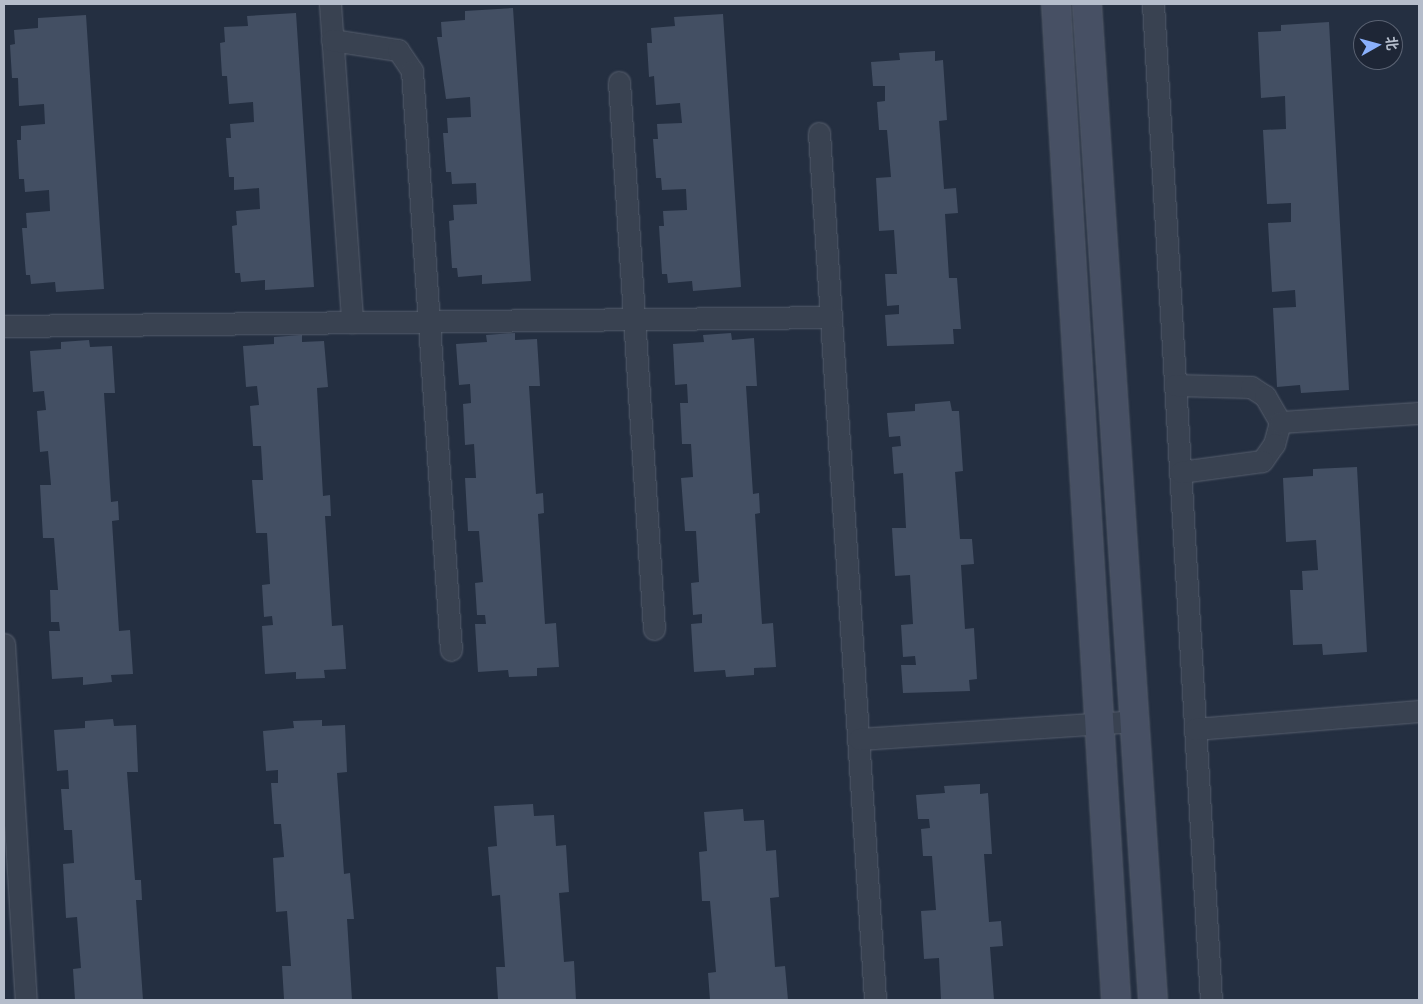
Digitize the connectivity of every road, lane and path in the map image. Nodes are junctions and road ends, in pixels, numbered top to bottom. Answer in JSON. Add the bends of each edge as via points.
{"nodes":[{"id":1,"x":330,"y":4,"type":"edge"},
{"id":2,"x":1056,"y":4,"type":"edge"},
{"id":3,"x":1087,"y":4,"type":"edge"},
{"id":4,"x":1153,"y":4,"type":"edge"},
{"id":5,"x":332,"y":40,"type":"junction"},
{"id":6,"x":619,"y":82,"type":"dead end"},
{"id":7,"x":819,"y":133,"type":"dead end"},
{"id":8,"x":831,"y":317,"type":"junction"},
{"id":9,"x":634,"y":319,"type":"junction"},
{"id":10,"x":429,"y":321,"type":"junction"},
{"id":11,"x":352,"y":322,"type":"junction"},
{"id":12,"x":4,"y":326,"type":"edge"},
{"id":13,"x":1175,"y":385,"type":"junction"},
{"id":14,"x":1419,"y":413,"type":"edge"},
{"id":15,"x":1280,"y":422,"type":"junction"},
{"id":16,"x":1181,"y":472,"type":"junction"},
{"id":17,"x":654,"y":629,"type":"dead end"},
{"id":18,"x":4,"y":644,"type":"edge"},
{"id":19,"x":451,"y":650,"type":"dead end"},
{"id":20,"x":1419,"y":711,"type":"edge"},
{"id":21,"x":1136,"y":721,"type":"junction"},
{"id":22,"x":1099,"y":723,"type":"junction"},
{"id":23,"x":1196,"y":729,"type":"junction"},
{"id":24,"x":859,"y":739,"type":"junction"},
{"id":25,"x":26,"y":1000,"type":"edge"},
{"id":26,"x":875,"y":1000,"type":"edge"},
{"id":27,"x":1116,"y":1000,"type":"edge"},
{"id":28,"x":1152,"y":1000,"type":"edge"},
{"id":29,"x":1211,"y":1000,"type":"edge"}],
"edges":[{"from":1,"to":5,"type":"lane"},
{"from":2,"to":22,"type":"main road"},
{"from":3,"to":21,"type":"main road"},
{"from":4,"to":13,"type":"lane"},
{"from":5,"to":10,"type":"lane","via":[[398,50],[412,70]]},
{"from":5,"to":11,"type":"lane"},
{"from":6,"to":9,"type":"lane"},
{"from":7,"to":8,"type":"lane"},
{"from":8,"to":9,"type":"lane"},
{"from":8,"to":24,"type":"lane"},
{"from":9,"to":10,"type":"lane"},
{"from":9,"to":17,"type":"lane"},
{"from":10,"to":11,"type":"lane"},
{"from":10,"to":19,"type":"lane"},
{"from":11,"to":12,"type":"lane"},
{"from":13,"to":15,"type":"lane","via":[[1252,387],[1265,396]]},
{"from":13,"to":16,"type":"lane"},
{"from":14,"to":15,"type":"lane"},
{"from":15,"to":16,"type":"lane","via":[[1274,444],[1262,461]]},
{"from":16,"to":23,"type":"lane"},
{"from":18,"to":25,"type":"lane"},
{"from":20,"to":23,"type":"lane"},
{"from":21,"to":22,"type":"lane"},
{"from":21,"to":28,"type":"main road"},
{"from":22,"to":24,"type":"lane"},
{"from":22,"to":27,"type":"main road"},
{"from":23,"to":29,"type":"lane"},
{"from":24,"to":26,"type":"lane"}]}
